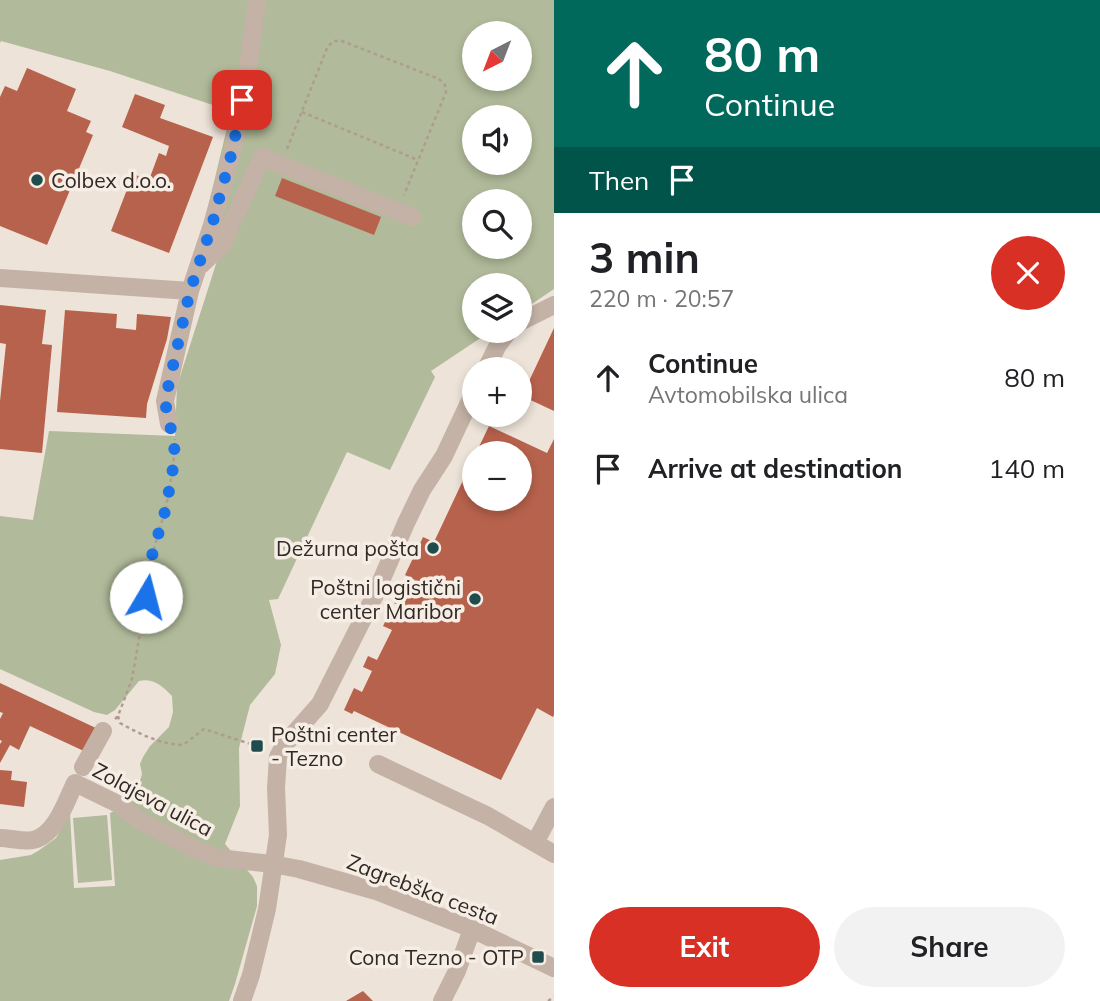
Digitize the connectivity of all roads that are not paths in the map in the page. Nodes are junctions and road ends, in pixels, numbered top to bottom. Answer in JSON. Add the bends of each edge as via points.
{"nodes":[{"id":1,"x":257,"y":0,"type":"edge"},
{"id":2,"x":405,"y":214,"type":"road end"},
{"id":3,"x":198,"y":267,"type":"junction"},
{"id":4,"x":0,"y":278,"type":"edge"},
{"id":5,"x":190,"y":291,"type":"junction"},
{"id":6,"x":554,"y":305,"type":"edge"},
{"id":7,"x":532,"y":317,"type":"edge"},
{"id":8,"x":462,"y":417,"type":"edge"},
{"id":9,"x":169,"y":424,"type":"road end"},
{"id":10,"x":103,"y":730,"type":"road end"},
{"id":11,"x":378,"y":764,"type":"dead end"},
{"id":12,"x":83,"y":767,"type":"dead end"},
{"id":13,"x":554,"y":807,"type":"edge"},
{"id":14,"x":0,"y":838,"type":"edge"},
{"id":15,"x":535,"y":843,"type":"junction"},
{"id":16,"x":554,"y":854,"type":"edge"},
{"id":17,"x":272,"y":864,"type":"junction"},
{"id":18,"x":472,"y":929,"type":"junction"},
{"id":19,"x":554,"y":968,"type":"edge"},
{"id":20,"x":242,"y":1001,"type":"edge"},
{"id":21,"x":442,"y":1001,"type":"edge"}],
"edges":[{"from":1,"to":3,"type":"street","via":[[233,148]]},
{"from":2,"to":3,"type":"street","via":[[262,157],[222,244]]},
{"from":3,"to":5,"type":"street"},
{"from":4,"to":5,"type":"street"},
{"from":5,"to":9,"type":"street","via":[[165,401]]},
{"from":6,"to":7,"type":"street"},
{"from":8,"to":17,"type":"street","via":[[320,704],[278,757],[278,835]]},
{"from":10,"to":12,"type":"street"},
{"from":11,"to":15,"type":"street"},
{"from":13,"to":15,"type":"street"},
{"from":14,"to":17,"type":"street","name":"Zolajeva ulica","via":[[32,840],[44,835],[75,783],[199,851]]},
{"from":15,"to":16,"type":"street"},
{"from":17,"to":18,"type":"street","name":"Zagrebška cesta","via":[[376,891]]},
{"from":17,"to":20,"type":"street","via":[[267,909]]},
{"from":18,"to":19,"type":"street","name":"Zagrebška cesta"},
{"from":18,"to":21,"type":"street"}]}
